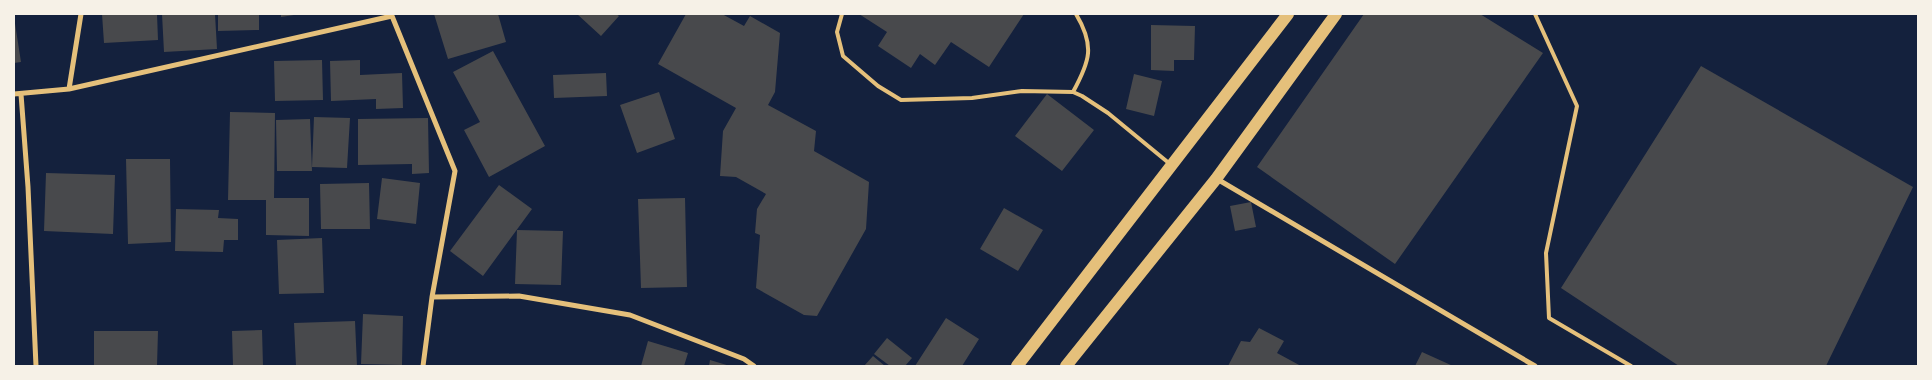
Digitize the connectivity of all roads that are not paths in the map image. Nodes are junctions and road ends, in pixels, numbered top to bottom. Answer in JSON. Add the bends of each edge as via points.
{"nodes":[{"id":1,"x":81,"y":14,"type":"edge"},
{"id":2,"x":842,"y":14,"type":"edge"},
{"id":3,"x":1076,"y":14,"type":"edge"},
{"id":4,"x":1288,"y":14,"type":"edge"},
{"id":5,"x":1336,"y":14,"type":"edge"},
{"id":6,"x":1536,"y":14,"type":"edge"},
{"id":7,"x":394,"y":15,"type":"edge"},
{"id":8,"x":69,"y":89,"type":"junction"},
{"id":9,"x":1074,"y":92,"type":"junction"},
{"id":10,"x":14,"y":94,"type":"edge"},
{"id":11,"x":21,"y":94,"type":"junction"},
{"id":12,"x":1172,"y":166,"type":"junction"},
{"id":13,"x":1216,"y":179,"type":"junction"},
{"id":14,"x":432,"y":297,"type":"junction"},
{"id":15,"x":36,"y":366,"type":"edge"},
{"id":16,"x":423,"y":366,"type":"edge"},
{"id":17,"x":754,"y":366,"type":"edge"},
{"id":18,"x":1017,"y":366,"type":"edge"},
{"id":19,"x":1066,"y":366,"type":"edge"},
{"id":20,"x":1535,"y":366,"type":"edge"},
{"id":21,"x":1631,"y":366,"type":"edge"}],
"edges":[{"from":1,"to":8,"type":"street"},
{"from":2,"to":9,"type":"lane","via":[[837,32],[843,56],[878,86],[901,100],[972,98],[1022,91]]},
{"from":3,"to":9,"type":"lane","via":[[1090,47],[1086,68]]},
{"from":4,"to":12,"type":"main road"},
{"from":5,"to":13,"type":"main road"},
{"from":6,"to":21,"type":"lane","via":[[1577,106],[1546,253],[1549,318]]},
{"from":7,"to":8,"type":"street"},
{"from":7,"to":14,"type":"street","via":[[455,170]]},
{"from":8,"to":11,"type":"street"},
{"from":9,"to":12,"type":"lane","via":[[1108,113]]},
{"from":10,"to":11,"type":"street"},
{"from":11,"to":15,"type":"street"},
{"from":12,"to":18,"type":"main road"},
{"from":13,"to":19,"type":"main road"},
{"from":13,"to":20,"type":"street"},
{"from":14,"to":16,"type":"street"},
{"from":14,"to":17,"type":"street","via":[[518,296],[630,315],[744,359]]}]}
